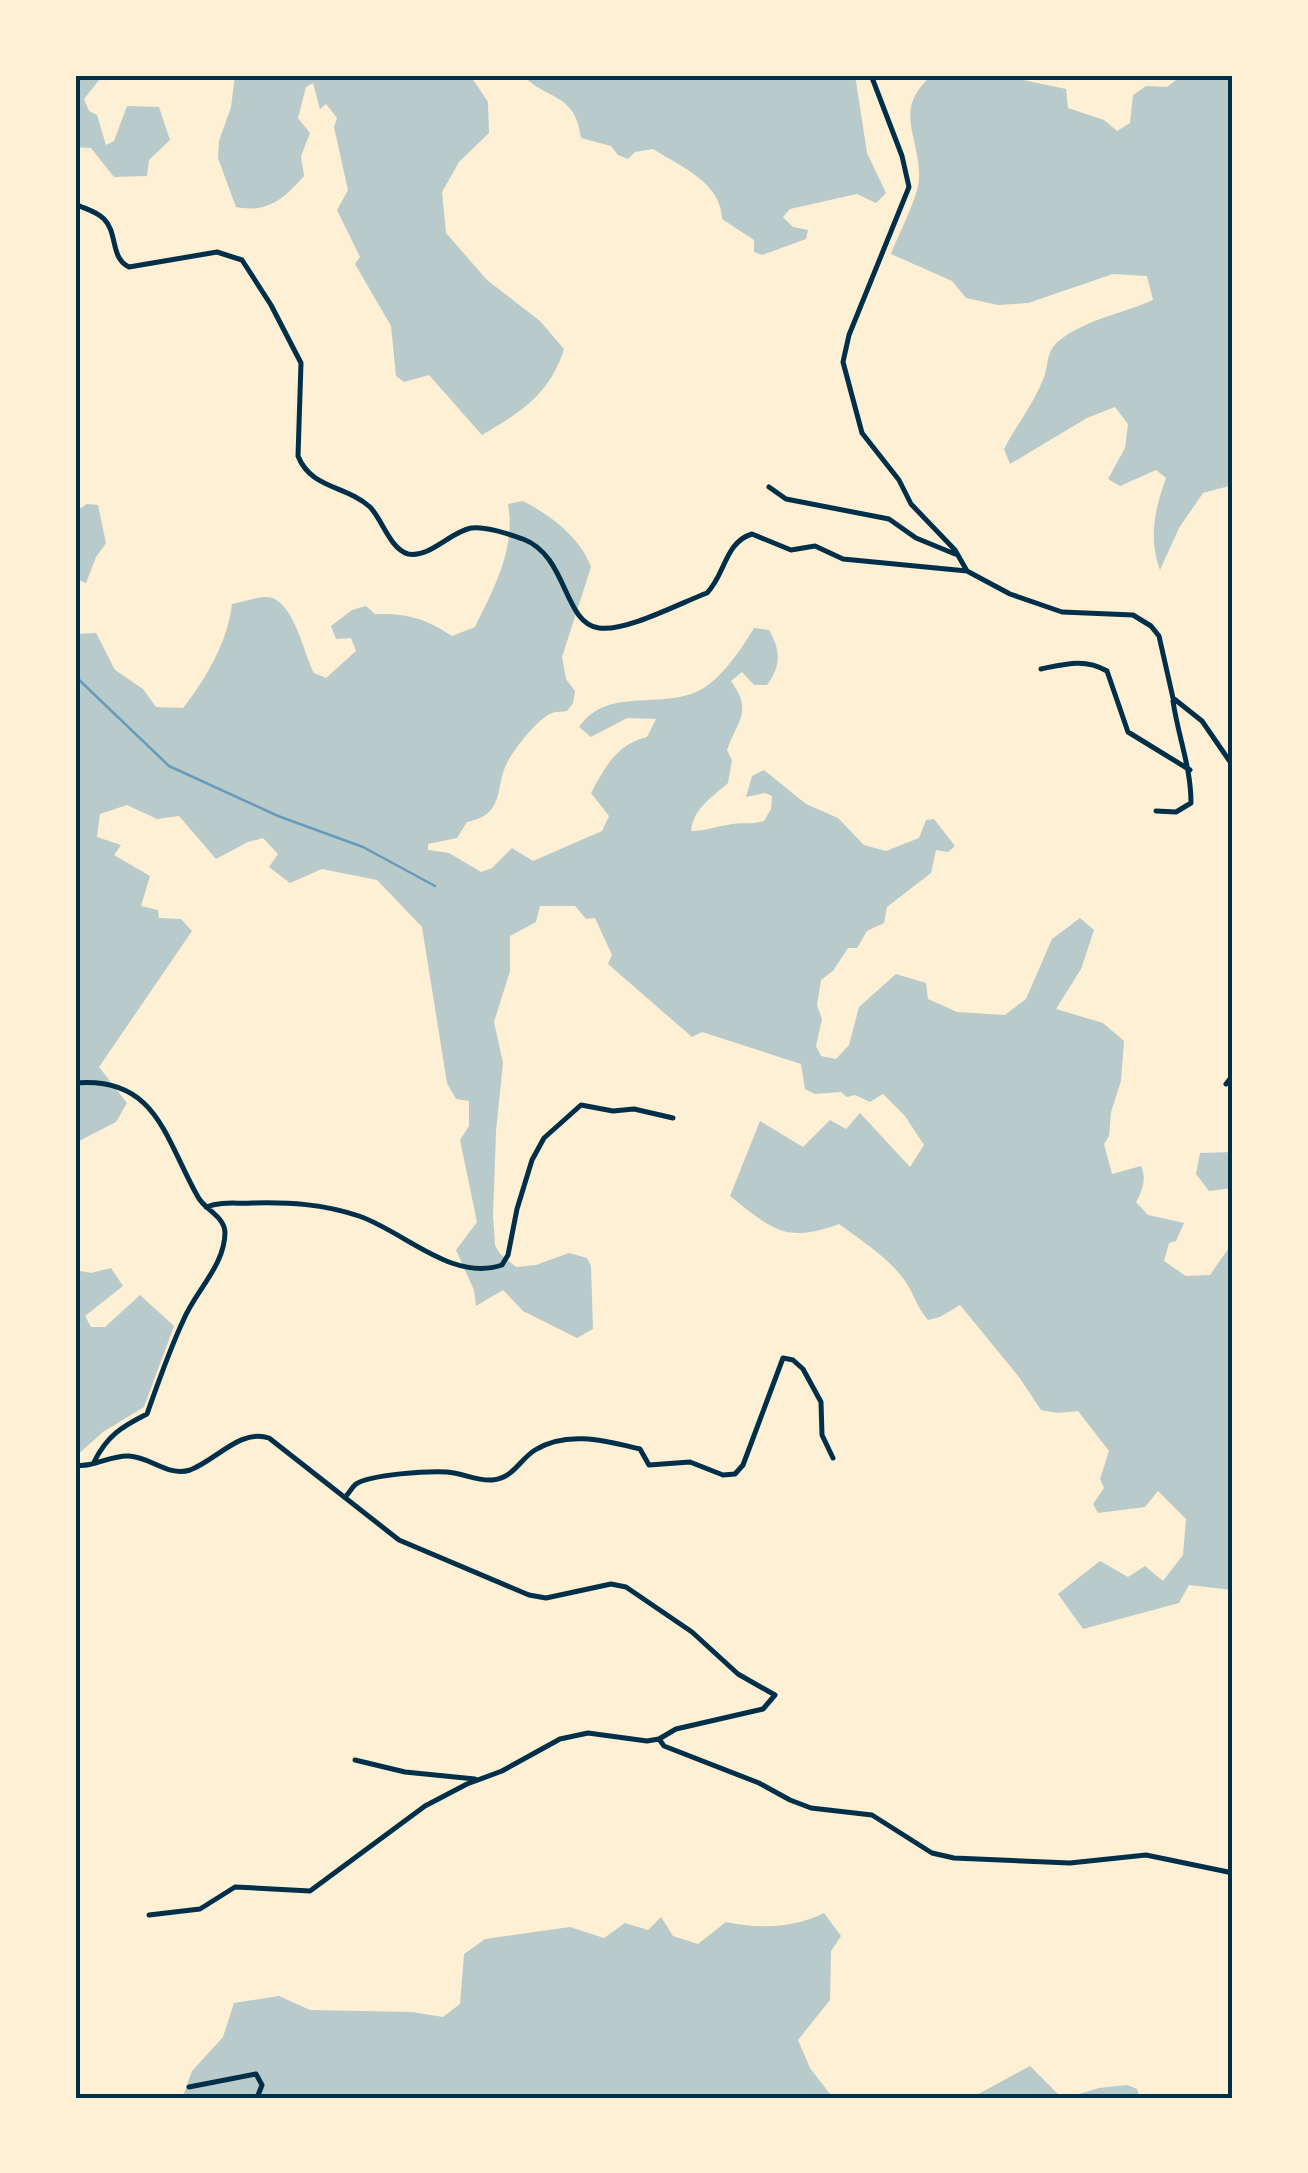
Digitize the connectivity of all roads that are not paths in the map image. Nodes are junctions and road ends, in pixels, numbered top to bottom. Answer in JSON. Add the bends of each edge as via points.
{"nodes":[{"id":1,"x":871,"y":75,"type":"edge"},
{"id":2,"x":75,"y":204,"type":"edge"},
{"id":3,"x":768,"y":487,"type":"dead end"},
{"id":4,"x":958,"y":555,"type":"junction"},
{"id":5,"x":967,"y":571,"type":"junction"},
{"id":6,"x":1042,"y":670,"type":"dead end"},
{"id":7,"x":1173,"y":698,"type":"junction"},
{"id":8,"x":1233,"y":766,"type":"edge"},
{"id":9,"x":1190,"y":770,"type":"junction"},
{"id":10,"x":1156,"y":811,"type":"dead end"},
{"id":11,"x":1233,"y":1075,"type":"edge"},
{"id":12,"x":75,"y":1083,"type":"edge"},
{"id":13,"x":1226,"y":1084,"type":"dead end"},
{"id":14,"x":673,"y":1118,"type":"dead end"},
{"id":15,"x":206,"y":1207,"type":"junction"},
{"id":16,"x":833,"y":1458,"type":"dead end"},
{"id":17,"x":75,"y":1465,"type":"edge"},
{"id":18,"x":92,"y":1465,"type":"junction"},
{"id":19,"x":346,"y":1496,"type":"junction"},
{"id":20,"x":659,"y":1739,"type":"junction"},
{"id":21,"x":354,"y":1760,"type":"dead end"},
{"id":22,"x":483,"y":1780,"type":"junction"},
{"id":23,"x":1233,"y":1874,"type":"edge"},
{"id":24,"x":149,"y":1915,"type":"dead end"},
{"id":25,"x":189,"y":2087,"type":"dead end"},
{"id":26,"x":257,"y":2098,"type":"edge"}],
"edges":[{"from":1,"to":4,"type":"street","via":[[910,187],[842,362],[862,433],[911,504]]},
{"from":2,"to":5,"type":"street","via":[[106,221],[129,267],[217,252],[242,260],[301,363],[303,468],[372,509],[408,554],[475,527],[523,540],[551,560],[574,609],[597,628],[617,628],[707,593],[737,540],[752,534],[791,550],[815,546],[843,558]]},
{"from":3,"to":4,"type":"street","via":[[786,499],[890,518],[916,538]]},
{"from":4,"to":5,"type":"street"},
{"from":5,"to":7,"type":"street","via":[[1062,612],[1142,619],[1159,636]]},
{"from":6,"to":9,"type":"street","via":[[1078,662],[1108,671],[1128,732]]},
{"from":7,"to":8,"type":"street","via":[[1202,721]]},
{"from":7,"to":9,"type":"street"},
{"from":9,"to":10,"type":"street","via":[[1190,803],[1176,812]]},
{"from":11,"to":13,"type":"street"},
{"from":12,"to":15,"type":"street","via":[[132,1091],[148,1104]]},
{"from":14,"to":15,"type":"street","via":[[582,1105],[544,1138],[508,1255],[502,1266],[484,1271],[338,1210],[288,1200]]},
{"from":15,"to":18,"type":"street","via":[[223,1222],[221,1254],[183,1319],[147,1414],[115,1430]]},
{"from":16,"to":19,"type":"street","via":[[822,1435],[820,1402],[803,1369],[783,1358],[735,1474],[690,1462],[649,1465],[640,1449],[597,1439],[558,1440],[494,1480],[449,1472],[372,1478]]},
{"from":17,"to":18,"type":"street"},
{"from":18,"to":19,"type":"street","via":[[128,1456],[180,1473],[258,1434]]},
{"from":19,"to":20,"type":"street","via":[[399,1540],[529,1595],[626,1587],[775,1695],[763,1709]]},
{"from":20,"to":22,"type":"street","via":[[588,1733],[560,1739]]},
{"from":20,"to":23,"type":"street","via":[[811,1808],[872,1815],[943,1856],[1070,1863],[1146,1855]]},
{"from":21,"to":22,"type":"street"},
{"from":22,"to":24,"type":"street","via":[[425,1806],[310,1891],[235,1887],[200,1909]]},
{"from":25,"to":26,"type":"street","via":[[256,2074],[262,2085]]}]}
